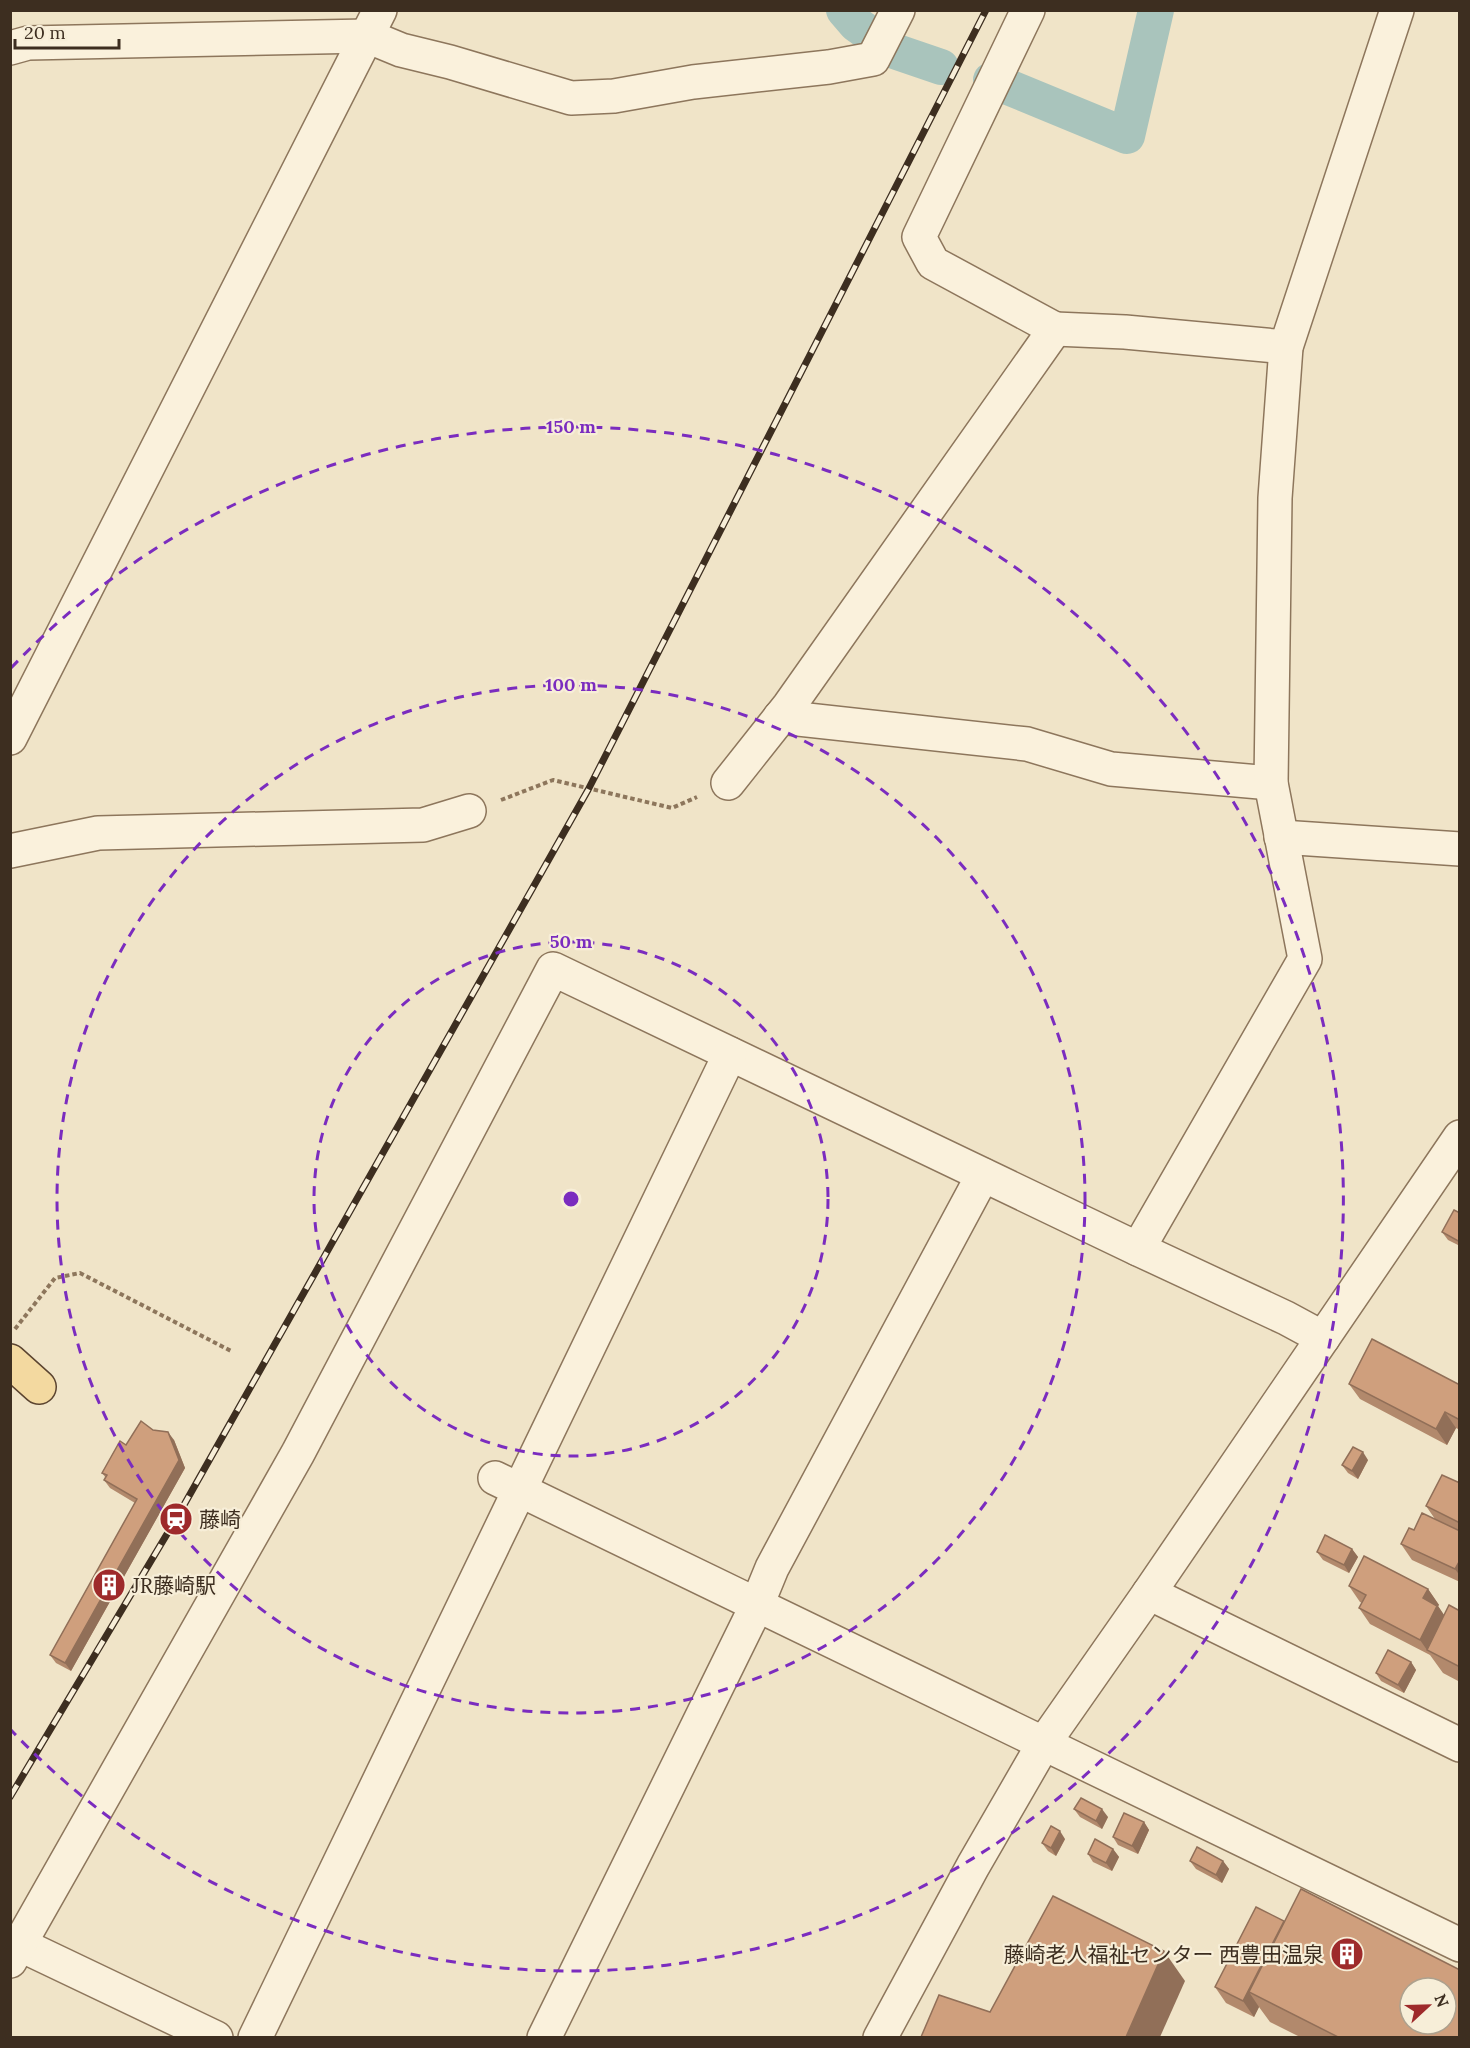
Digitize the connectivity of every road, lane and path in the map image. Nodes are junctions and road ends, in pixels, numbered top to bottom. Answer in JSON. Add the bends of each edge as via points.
{"nodes":[{"id":1,"x":898,"y":10,"type":"edge"},
{"id":2,"x":1028,"y":10,"type":"edge"},
{"id":3,"x":1397,"y":10,"type":"edge"},
{"id":4,"x":374,"y":23,"type":"edge"},
{"id":5,"x":10,"y":48,"type":"edge"},
{"id":6,"x":1055,"y":329,"type":"junction"},
{"id":7,"x":1286,"y":347,"type":"junction"},
{"id":8,"x":780,"y":717,"type":"junction"},
{"id":9,"x":10,"y":738,"type":"edge"},
{"id":10,"x":728,"y":783,"type":"joint"},
{"id":11,"x":1271,"y":783,"type":"junction"},
{"id":12,"x":469,"y":811,"type":"joint"},
{"id":13,"x":1281,"y":837,"type":"junction"},
{"id":14,"x":1460,"y":849,"type":"edge"},
{"id":15,"x":10,"y":851,"type":"edge"},
{"id":16,"x":730,"y":1054,"type":"junction"},
{"id":17,"x":1460,"y":1137,"type":"edge"},
{"id":18,"x":983,"y":1175,"type":"junction"},
{"id":19,"x":1138,"y":1249,"type":"junction"},
{"id":20,"x":10,"y":1334,"type":"edge"},
{"id":21,"x":1323,"y":1338,"type":"junction"},
{"id":22,"x":231,"y":1351,"type":"dead end"},
{"id":23,"x":10,"y":1361,"type":"edge"},
{"id":24,"x":39,"y":1387,"type":"dead end"},
{"id":25,"x":507,"y":1484,"type":"junction"},
{"id":26,"x":1149,"y":1593,"type":"junction"},
{"id":27,"x":756,"y":1607,"type":"junction"},
{"id":28,"x":1044,"y":1743,"type":"junction"},
{"id":29,"x":1460,"y":1745,"type":"edge"},
{"id":30,"x":1460,"y":1945,"type":"edge"},
{"id":31,"x":16,"y":1953,"type":"edge"},
{"id":32,"x":216,"y":2037,"type":"edge"},
{"id":33,"x":255,"y":2037,"type":"edge"},
{"id":34,"x":544,"y":2037,"type":"edge"},
{"id":35,"x":880,"y":2037,"type":"edge"}],
"edges":[{"from":1,"to":4,"type":"street","via":[[873,59],[614,96],[571,98],[401,50]]},
{"from":2,"to":6,"type":"street","via":[[919,237],[933,263]]},
{"from":3,"to":7,"type":"street"},
{"from":4,"to":5,"type":"street","via":[[28,43]]},
{"from":4,"to":9,"type":"street"},
{"from":6,"to":7,"type":"street"},
{"from":6,"to":8,"type":"street"},
{"from":7,"to":11,"type":"street","via":[[1275,498]]},
{"from":8,"to":10,"type":"street"},
{"from":8,"to":11,"type":"street","via":[[1027,744],[1111,769]]},
{"from":10,"to":12,"type":"path","via":[[672,808],[553,780]]},
{"from":11,"to":13,"type":"street"},
{"from":12,"to":15,"type":"street","via":[[423,825],[98,833]]},
{"from":13,"to":14,"type":"street"},
{"from":13,"to":19,"type":"street","via":[[1305,959]]},
{"from":16,"to":18,"type":"street"},
{"from":16,"to":25,"type":"street"},
{"from":16,"to":31,"type":"street","via":[[553,969],[298,1453]]},
{"from":17,"to":21,"type":"street"},
{"from":18,"to":19,"type":"street"},
{"from":18,"to":27,"type":"street","via":[[772,1568]]},
{"from":19,"to":21,"type":"street"},
{"from":20,"to":22,"type":"path","via":[[55,1278],[80,1273]]},
{"from":21,"to":26,"type":"street"},
{"from":23,"to":24,"type":"main road"},
{"from":25,"to":27,"type":"street"},
{"from":25,"to":33,"type":"street"},
{"from":26,"to":28,"type":"street"},
{"from":26,"to":29,"type":"street"},
{"from":27,"to":28,"type":"street"},
{"from":27,"to":34,"type":"street"},
{"from":28,"to":30,"type":"street"},
{"from":28,"to":35,"type":"street"},
{"from":31,"to":32,"type":"street"}]}
